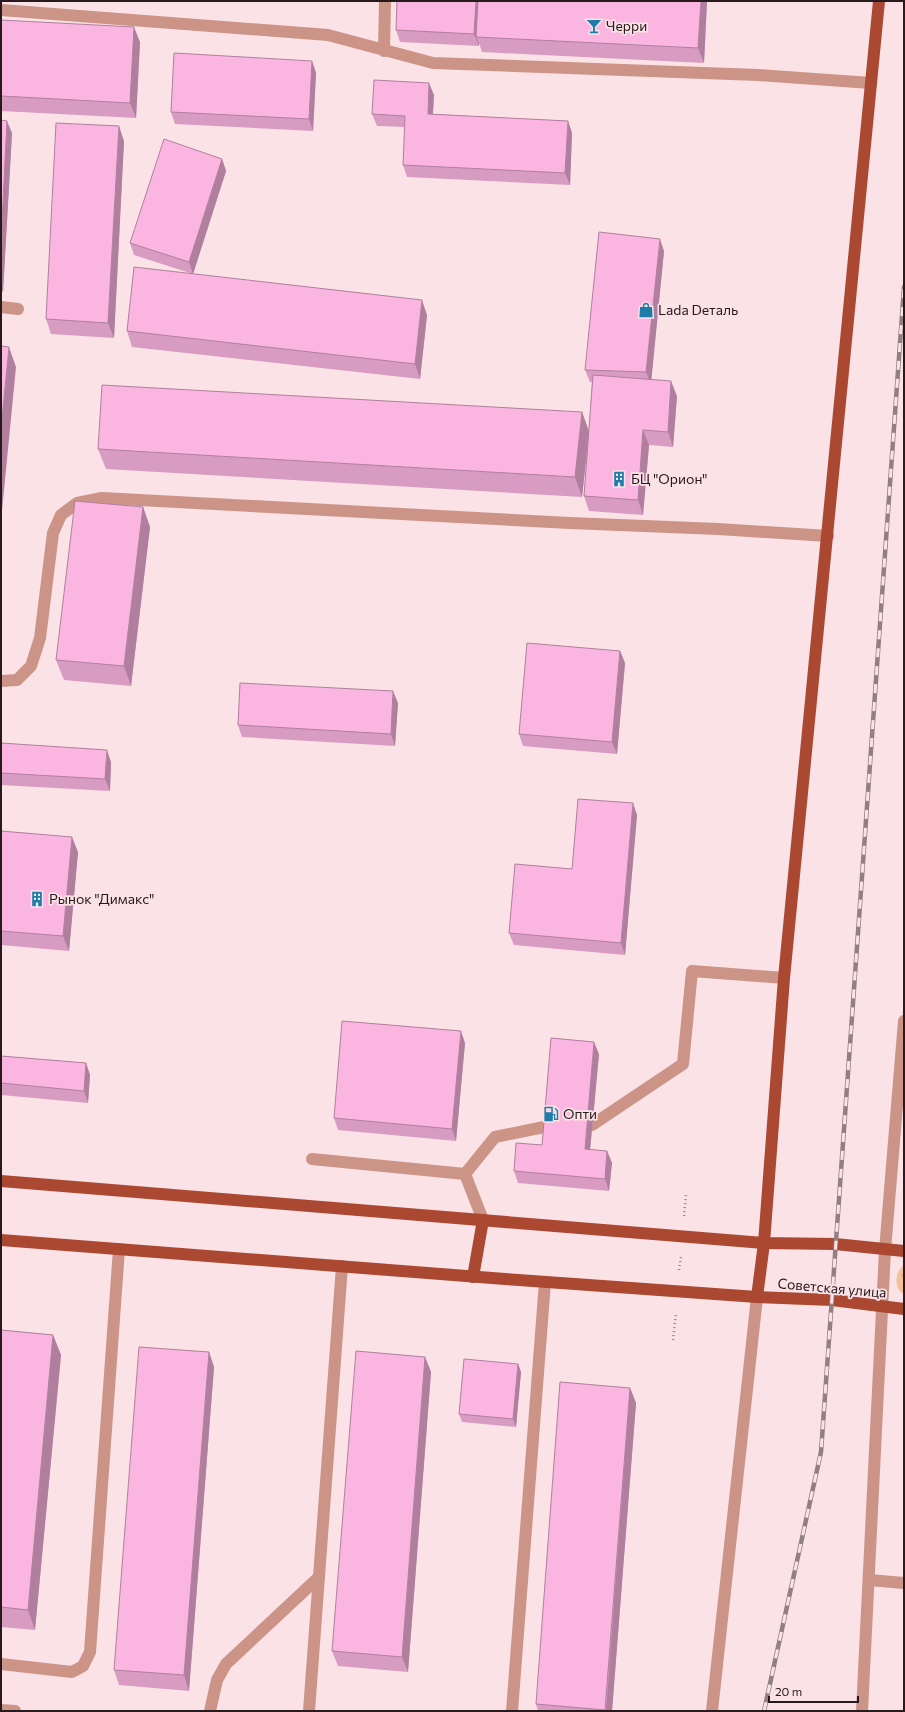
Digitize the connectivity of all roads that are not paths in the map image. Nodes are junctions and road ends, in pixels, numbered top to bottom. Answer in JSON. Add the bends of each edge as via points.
{"nodes":[{"id":1,"x":385,"y":1,"type":"edge"},
{"id":2,"x":879,"y":1,"type":"edge"},
{"id":3,"x":1,"y":10,"type":"edge"},
{"id":4,"x":384,"y":51,"type":"junction"},
{"id":5,"x":871,"y":83,"type":"junction"},
{"id":6,"x":1,"y":307,"type":"edge"},
{"id":7,"x":18,"y":309,"type":"dead end"},
{"id":8,"x":828,"y":536,"type":"junction"},
{"id":9,"x":1,"y":681,"type":"edge"},
{"id":10,"x":784,"y":978,"type":"junction"},
{"id":11,"x":904,"y":1021,"type":"edge"},
{"id":12,"x":592,"y":1125,"type":"dead end"},
{"id":13,"x":549,"y":1126,"type":"edge"},
{"id":14,"x":312,"y":1159,"type":"dead end"},
{"id":15,"x":465,"y":1174,"type":"junction"},
{"id":16,"x":1,"y":1181,"type":"edge"},
{"id":17,"x":483,"y":1220,"type":"junction"},
{"id":18,"x":1,"y":1240,"type":"edge"},
{"id":19,"x":764,"y":1243,"type":"junction"},
{"id":20,"x":119,"y":1249,"type":"junction"},
{"id":21,"x":885,"y":1250,"type":"junction"},
{"id":22,"x":904,"y":1251,"type":"edge"},
{"id":23,"x":342,"y":1266,"type":"junction"},
{"id":24,"x":473,"y":1277,"type":"junction"},
{"id":25,"x":545,"y":1282,"type":"junction"},
{"id":26,"x":758,"y":1297,"type":"junction"},
{"id":27,"x":884,"y":1307,"type":"junction"},
{"id":28,"x":904,"y":1309,"type":"edge"},
{"id":29,"x":319,"y":1577,"type":"junction"},
{"id":30,"x":869,"y":1580,"type":"junction"},
{"id":31,"x":904,"y":1583,"type":"edge"},
{"id":32,"x":1,"y":1664,"type":"edge"},
{"id":33,"x":1,"y":1710,"type":"edge"},
{"id":34,"x":15,"y":1711,"type":"edge"},
{"id":35,"x":210,"y":1711,"type":"edge"},
{"id":36,"x":309,"y":1711,"type":"edge"},
{"id":37,"x":512,"y":1711,"type":"edge"},
{"id":38,"x":712,"y":1711,"type":"edge"},
{"id":39,"x":862,"y":1711,"type":"edge"}],
"edges":[{"from":1,"to":4,"type":"street"},
{"from":2,"to":5,"type":"main road"},
{"from":3,"to":4,"type":"street","via":[[328,35]]},
{"from":4,"to":5,"type":"street","via":[[433,64],[758,75]]},
{"from":5,"to":8,"type":"main road"},
{"from":6,"to":7,"type":"street"},
{"from":8,"to":9,"type":"street","via":[[102,498],[77,503],[61,515],[53,533],[40,638],[31,666],[17,680]]},
{"from":8,"to":10,"type":"main road"},
{"from":10,"to":12,"type":"street","via":[[692,971],[682,1064]]},
{"from":10,"to":19,"type":"main road"},
{"from":11,"to":21,"type":"street"},
{"from":13,"to":15,"type":"street","via":[[495,1137]]},
{"from":14,"to":15,"type":"street"},
{"from":15,"to":17,"type":"street"},
{"from":16,"to":17,"type":"main road"},
{"from":17,"to":19,"type":"main road"},
{"from":17,"to":24,"type":"main road"},
{"from":18,"to":20,"type":"main road","name":"Советская улица"},
{"from":19,"to":21,"type":"main road","via":[[835,1244]]},
{"from":19,"to":26,"type":"main road"},
{"from":20,"to":23,"type":"main road","name":"Советская улица"},
{"from":20,"to":32,"type":"street","via":[[90,1652],[83,1666],[72,1672]]},
{"from":21,"to":22,"type":"main road"},
{"from":21,"to":27,"type":"street"},
{"from":23,"to":24,"type":"main road","name":"Советская улица"},
{"from":23,"to":29,"type":"street"},
{"from":24,"to":25,"type":"main road","name":"Советская улица"},
{"from":25,"to":26,"type":"main road","name":"Советская улица"},
{"from":25,"to":37,"type":"street"},
{"from":26,"to":27,"type":"main road","name":"Советская улица","via":[[832,1300]]},
{"from":26,"to":38,"type":"street"},
{"from":27,"to":28,"type":"main road","name":"Советская улица"},
{"from":27,"to":30,"type":"street"},
{"from":29,"to":35,"type":"street","via":[[226,1664],[217,1680]]},
{"from":29,"to":36,"type":"street"},
{"from":30,"to":31,"type":"street"},
{"from":30,"to":39,"type":"street"},
{"from":33,"to":34,"type":"street"}]}
